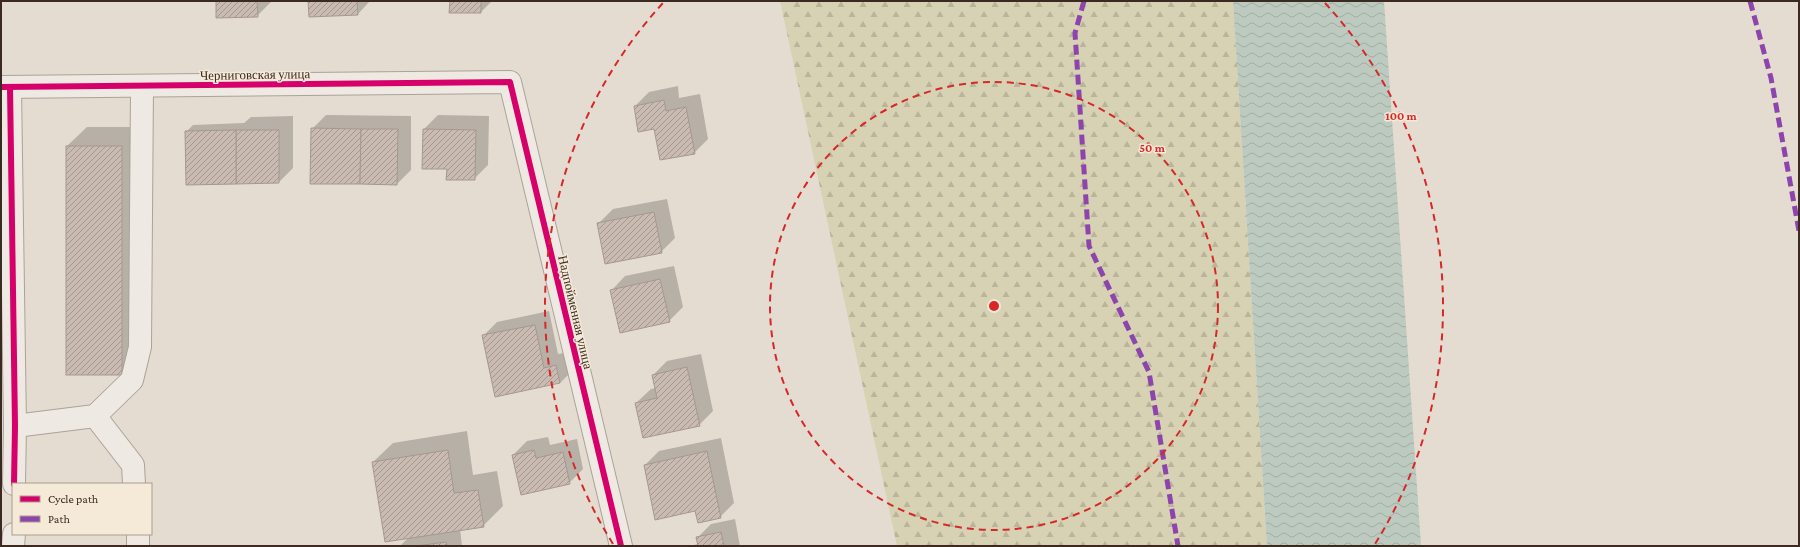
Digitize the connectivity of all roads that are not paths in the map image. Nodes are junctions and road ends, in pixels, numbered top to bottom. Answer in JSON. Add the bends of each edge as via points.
{"nodes":[{"id":1,"x":510,"y":82,"type":"joint"},
{"id":2,"x":142,"y":86,"type":"junction"},
{"id":3,"x":5,"y":87,"type":"edge"},
{"id":4,"x":95,"y":416,"type":"junction"},
{"id":5,"x":15,"y":426,"type":"junction"},
{"id":6,"x":14,"y":483,"type":"edge"},
{"id":7,"x":134,"y":483,"type":"edge"},
{"id":8,"x":14,"y":535,"type":"edge"},
{"id":9,"x":138,"y":535,"type":"edge"},
{"id":10,"x":13,"y":546,"type":"edge"},
{"id":11,"x":138,"y":546,"type":"edge"},
{"id":12,"x":621,"y":546,"type":"edge"}],
"edges":[{"from":1,"to":2,"type":"street","name":"Черниговская улица"},
{"from":1,"to":12,"type":"street","name":"Надпойменная улица"},
{"from":2,"to":3,"type":"street","name":"Черниговская улица"},
{"from":2,"to":4,"type":"street","via":[[140,347],[132,380]]},
{"from":3,"to":5,"type":"street"},
{"from":4,"to":5,"type":"street"},
{"from":4,"to":7,"type":"street","via":[[133,465]]},
{"from":5,"to":6,"type":"street"},
{"from":8,"to":10,"type":"street"},
{"from":9,"to":11,"type":"street"}]}
